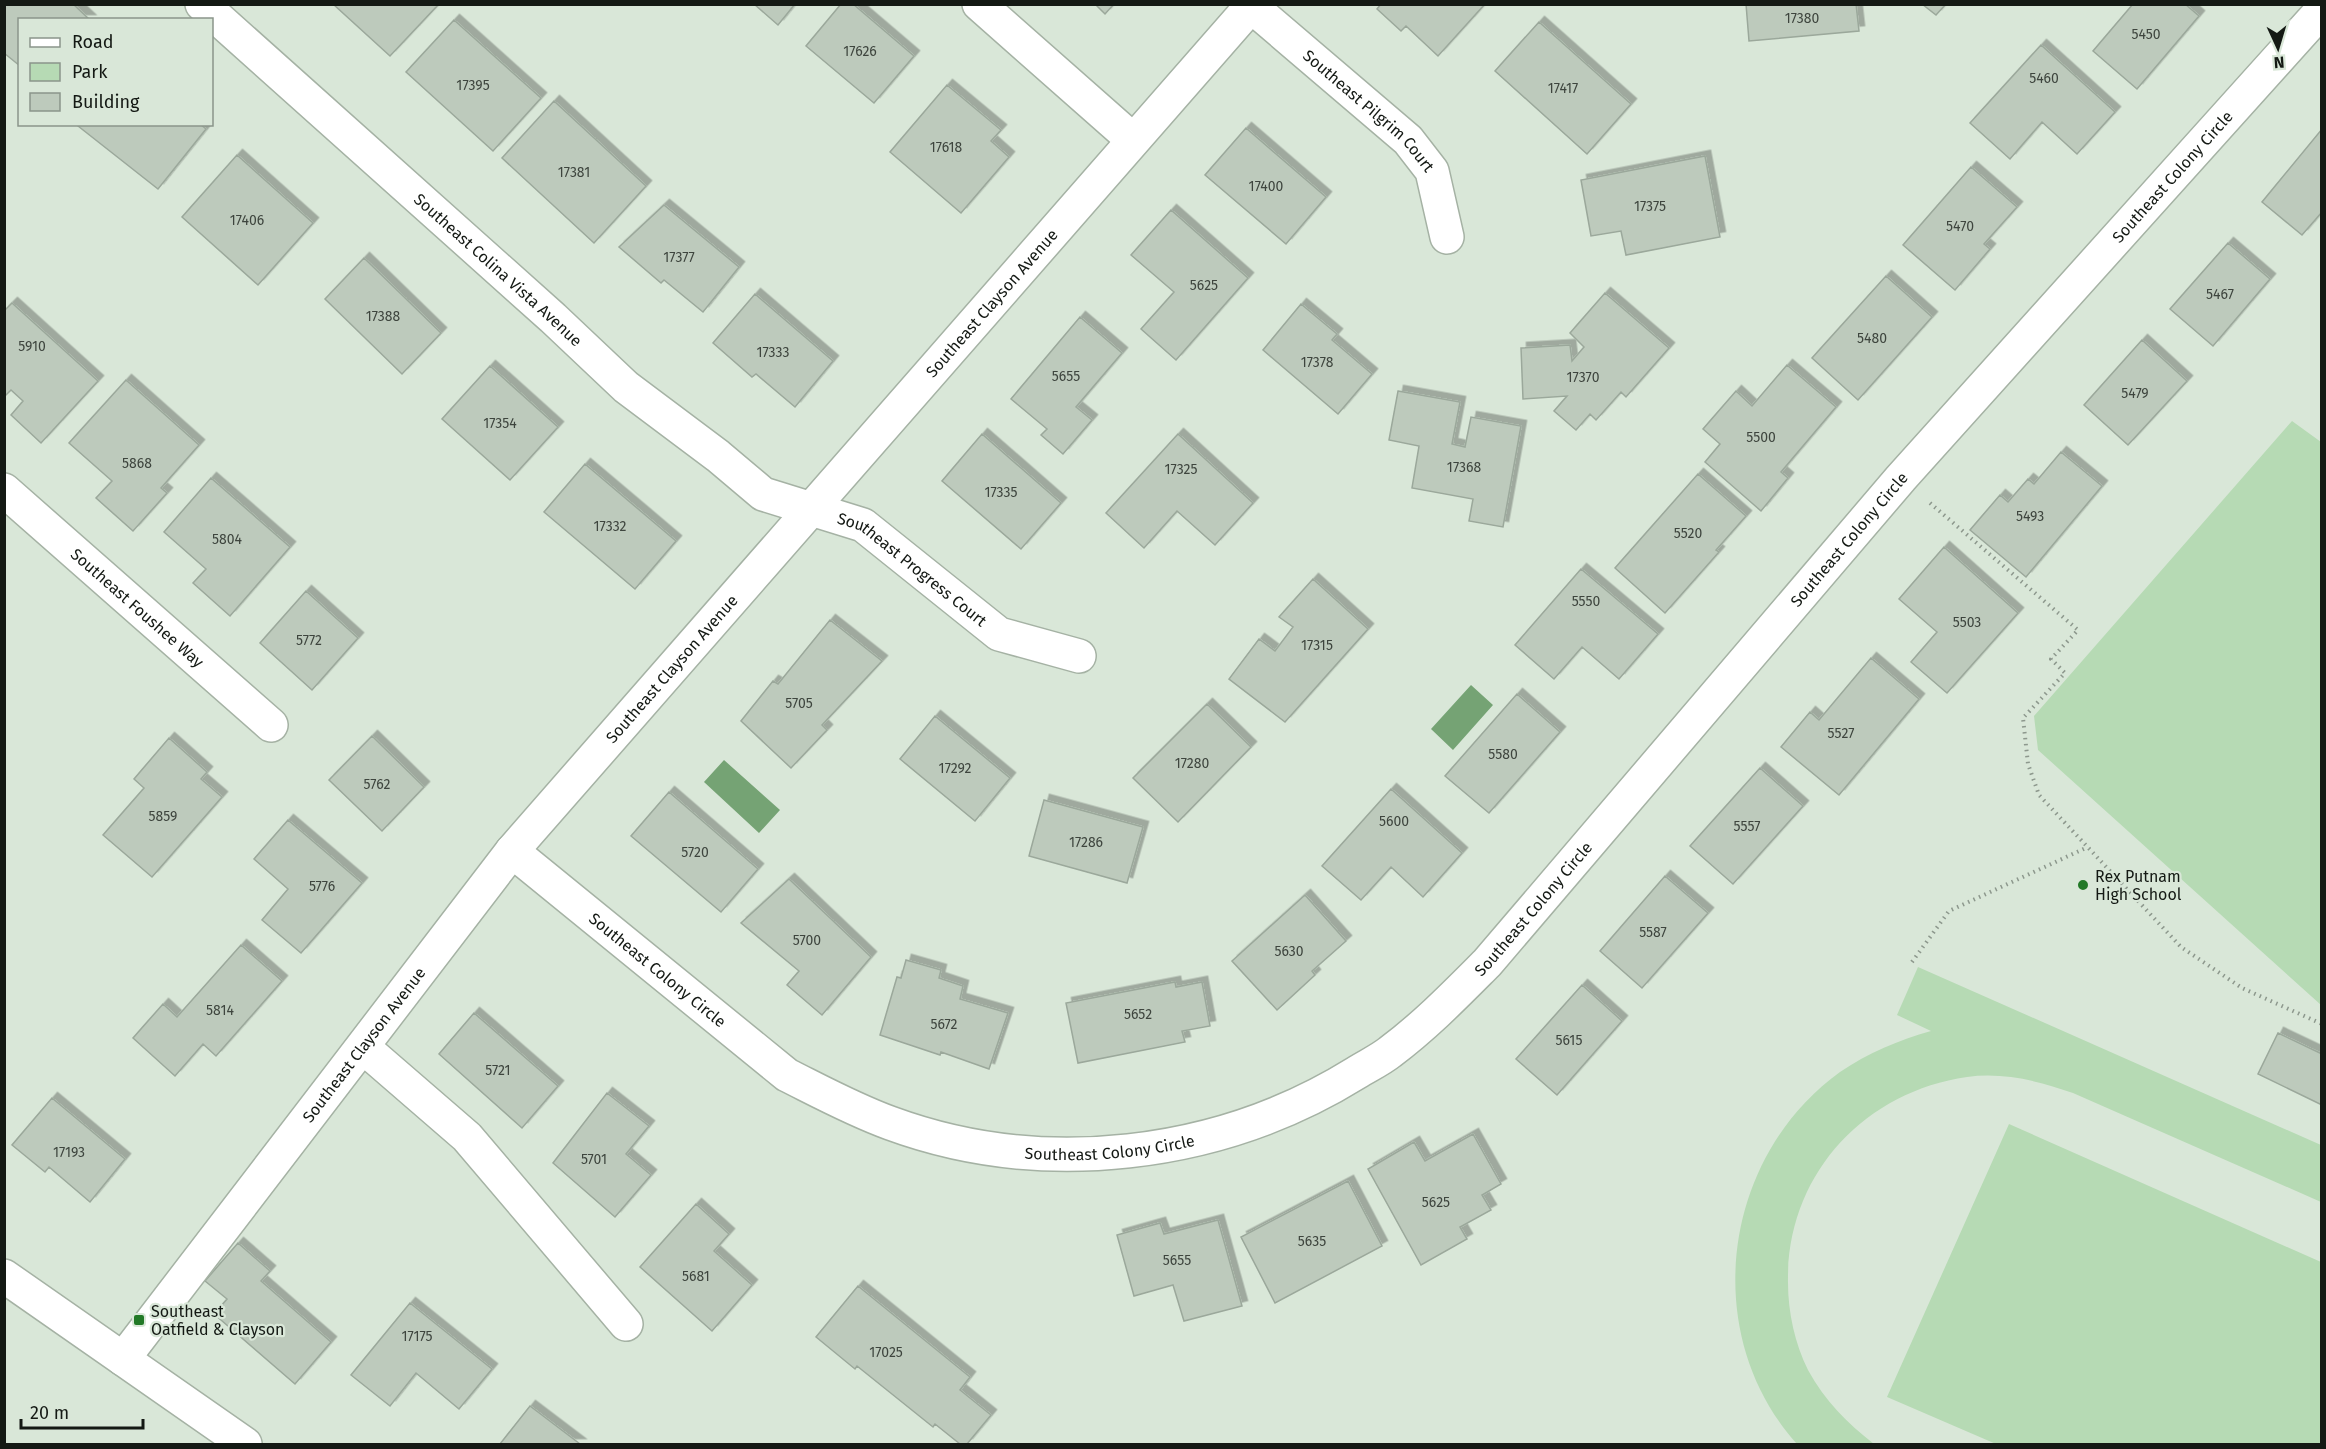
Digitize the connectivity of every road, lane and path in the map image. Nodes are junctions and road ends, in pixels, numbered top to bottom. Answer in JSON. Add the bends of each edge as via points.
{"nodes":[{"id":1,"x":202,"y":4,"type":"edge"},
{"id":2,"x":979,"y":4,"type":"edge"},
{"id":3,"x":1252,"y":5,"type":"edge"},
{"id":4,"x":2322,"y":10,"type":"edge"},
{"id":5,"x":1133,"y":140,"type":"junction"},
{"id":6,"x":1448,"y":237,"type":"dead end"},
{"id":7,"x":1901,"y":478,"type":"junction"},
{"id":8,"x":4,"y":489,"type":"edge"},
{"id":9,"x":811,"y":509,"type":"junction"},
{"id":10,"x":1079,"y":656,"type":"dead end"},
{"id":11,"x":271,"y":724,"type":"dead end"},
{"id":12,"x":2088,"y":847,"type":"junction"},
{"id":13,"x":512,"y":851,"type":"junction"},
{"id":14,"x":1912,"y":962,"type":"dead end"},
{"id":15,"x":2322,"y":1024,"type":"edge"},
{"id":16,"x":363,"y":1047,"type":"junction"},
{"id":17,"x":4,"y":1276,"type":"edge"},
{"id":18,"x":626,"y":1324,"type":"dead end"},
{"id":19,"x":123,"y":1359,"type":"junction"},
{"id":20,"x":245,"y":1444,"type":"edge"}],
"edges":[{"from":1,"to":9,"type":"street","name":"Southeast Colina Vista Avenue","via":[[626,387],[763,494]]},
{"from":2,"to":5,"type":"street"},
{"from":3,"to":5,"type":"street","name":"Southeast Clayson Avenue"},
{"from":3,"to":6,"type":"street","name":"Southeast Pilgrim Court","via":[[1408,140],[1432,171]]},
{"from":4,"to":7,"type":"street","name":"Southeast Colony Circle"},
{"from":5,"to":9,"type":"street","name":"Southeast Clayson Avenue"},
{"from":7,"to":12,"type":"path","via":[[2078,630],[2050,659],[2065,673],[2023,718],[2028,764],[2038,795]]},
{"from":7,"to":13,"type":"street","name":"Southeast Colony Circle","via":[[1487,963],[1440,1011],[1389,1053],[1332,1088],[1272,1116],[1209,1137],[1143,1150],[1077,1155],[999,1149],[891,1124],[787,1074]]},
{"from":8,"to":11,"type":"street","name":"Southeast Foushee Way"},
{"from":9,"to":10,"type":"street","name":"Southeast Progress Court","via":[[862,525],[999,634]]},
{"from":9,"to":13,"type":"street","name":"Southeast Clayson Avenue"},
{"from":12,"to":14,"type":"path","via":[[1949,911]]},
{"from":12,"to":15,"type":"path","via":[[2181,946],[2242,988]]},
{"from":13,"to":16,"type":"street","name":"Southeast Clayson Avenue"},
{"from":16,"to":18,"type":"street","via":[[467,1137]]},
{"from":16,"to":19,"type":"street","name":"Southeast Clayson Avenue"},
{"from":17,"to":19,"type":"street"},
{"from":19,"to":20,"type":"street"}]}
